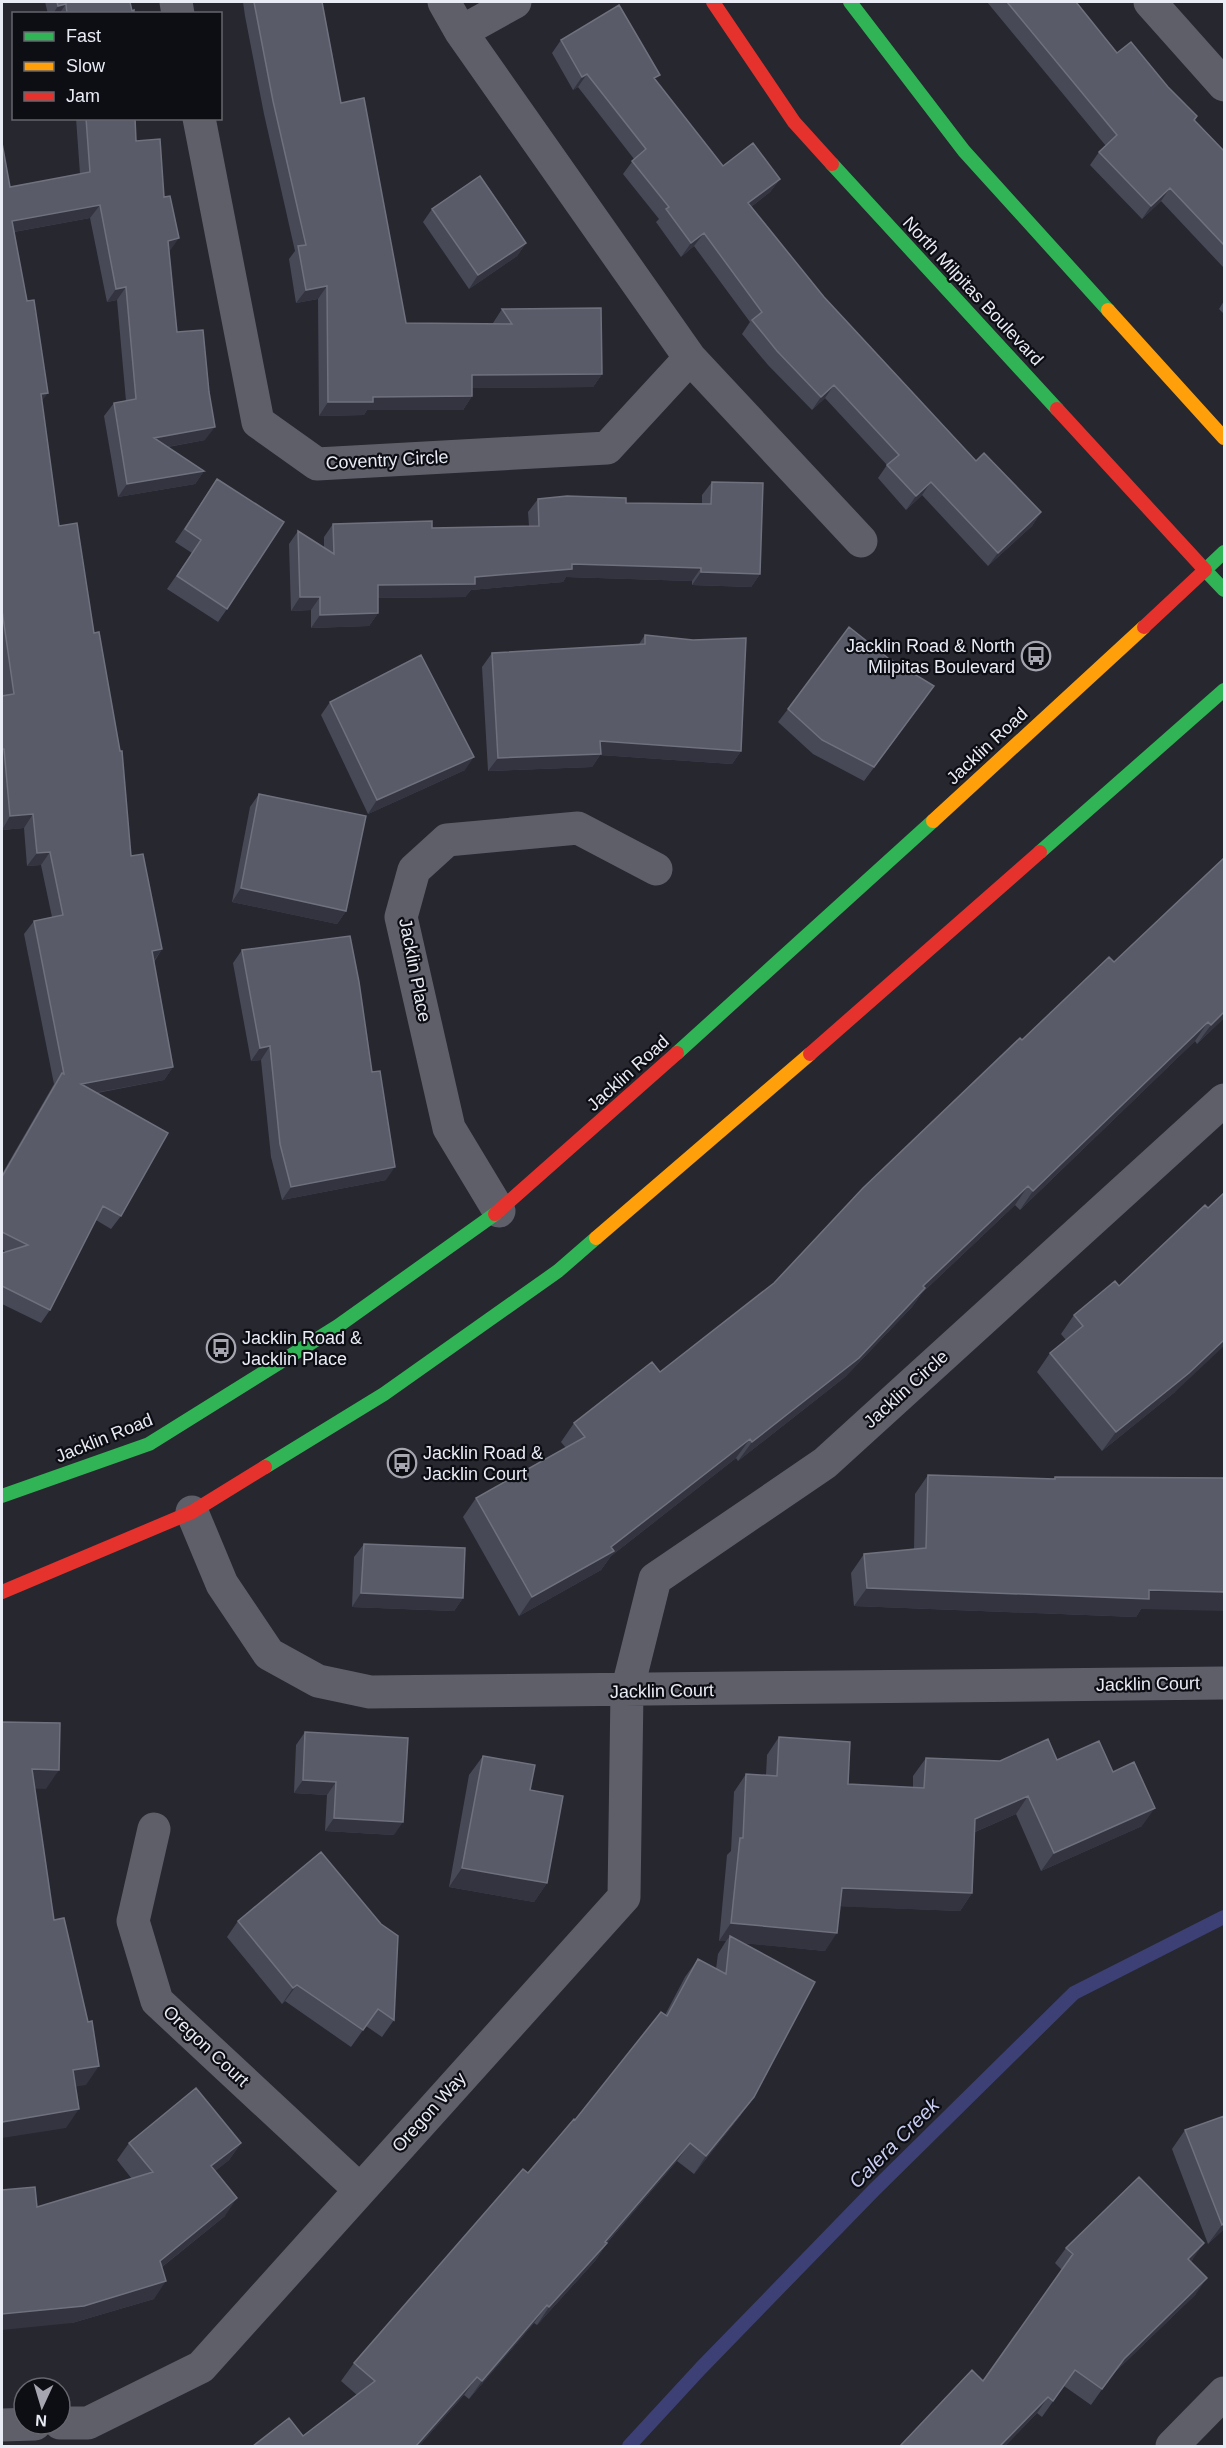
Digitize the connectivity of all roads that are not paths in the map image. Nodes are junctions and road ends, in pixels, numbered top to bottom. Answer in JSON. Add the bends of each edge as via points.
{"nodes":[{"id":1,"x":444,"y":2,"type":"edge"},
{"id":2,"x":515,"y":2,"type":"edge"},
{"id":3,"x":713,"y":2,"type":"edge"},
{"id":4,"x":850,"y":2,"type":"edge"},
{"id":5,"x":1150,"y":2,"type":"edge"},
{"id":6,"x":461,"y":32,"type":"junction"},
{"id":7,"x":1224,"y":85,"type":"edge"},
{"id":8,"x":199,"y":120,"type":"edge"},
{"id":9,"x":690,"y":358,"type":"junction"},
{"id":10,"x":1224,"y":438,"type":"edge"},
{"id":11,"x":861,"y":541,"type":"dead end"},
{"id":12,"x":1224,"y":552,"type":"edge"},
{"id":13,"x":1205,"y":570,"type":"junction"},
{"id":14,"x":1224,"y":590,"type":"edge"},
{"id":15,"x":1224,"y":690,"type":"edge"},
{"id":16,"x":656,"y":869,"type":"dead end"},
{"id":17,"x":1224,"y":1100,"type":"edge"},
{"id":18,"x":499,"y":1211,"type":"junction"},
{"id":19,"x":2,"y":1496,"type":"edge"},
{"id":20,"x":192,"y":1512,"type":"junction"},
{"id":21,"x":2,"y":1592,"type":"edge"},
{"id":22,"x":1224,"y":1683,"type":"edge"},
{"id":23,"x":627,"y":1691,"type":"junction"},
{"id":24,"x":154,"y":1828,"type":"dead end"},
{"id":25,"x":359,"y":2189,"type":"junction"},
{"id":26,"x":1224,"y":2393,"type":"edge"},
{"id":27,"x":72,"y":2423,"type":"edge"},
{"id":28,"x":1172,"y":2446,"type":"edge"}],
"edges":[{"from":1,"to":6,"type":"street"},
{"from":2,"to":6,"type":"street"},
{"from":3,"to":13,"type":"main road","name":"North Milpitas Boulevard","via":[[794,122]]},
{"from":4,"to":10,"type":"main road","via":[[964,152]]},
{"from":5,"to":7,"type":"street"},
{"from":6,"to":9,"type":"street"},
{"from":8,"to":9,"type":"street","name":"Coventry Circle","via":[[258,422],[317,464],[607,448]]},
{"from":9,"to":11,"type":"street"},
{"from":12,"to":13,"type":"main road","name":"Jacklin Road"},
{"from":13,"to":14,"type":"main road","name":"North Milpitas Boulevard"},
{"from":13,"to":18,"type":"main road","name":"Jacklin Road","via":[[797,946]]},
{"from":15,"to":20,"type":"main road","via":[[945,937],[558,1270],[384,1394]]},
{"from":16,"to":18,"type":"street","name":"Jacklin Place","via":[[578,828],[447,840],[414,870],[401,917],[449,1128]]},
{"from":17,"to":23,"type":"street","name":"Jacklin Circle","via":[[825,1463],[655,1579]]},
{"from":18,"to":19,"type":"main road","name":"Jacklin Road","via":[[338,1326],[149,1444]]},
{"from":20,"to":21,"type":"main road"},
{"from":20,"to":23,"type":"street","name":"Jacklin Court","via":[[222,1584],[269,1654],[318,1681],[370,1692]]},
{"from":22,"to":23,"type":"street","name":"Jacklin Court"},
{"from":23,"to":25,"type":"street","name":"Oregon Way","via":[[624,1897]]},
{"from":24,"to":25,"type":"street","name":"Oregon Court","via":[[133,1921],[157,2001]]},
{"from":25,"to":27,"type":"street","name":"Oregon Way","via":[[201,2367],[88,2423]]},
{"from":26,"to":28,"type":"street"}]}
